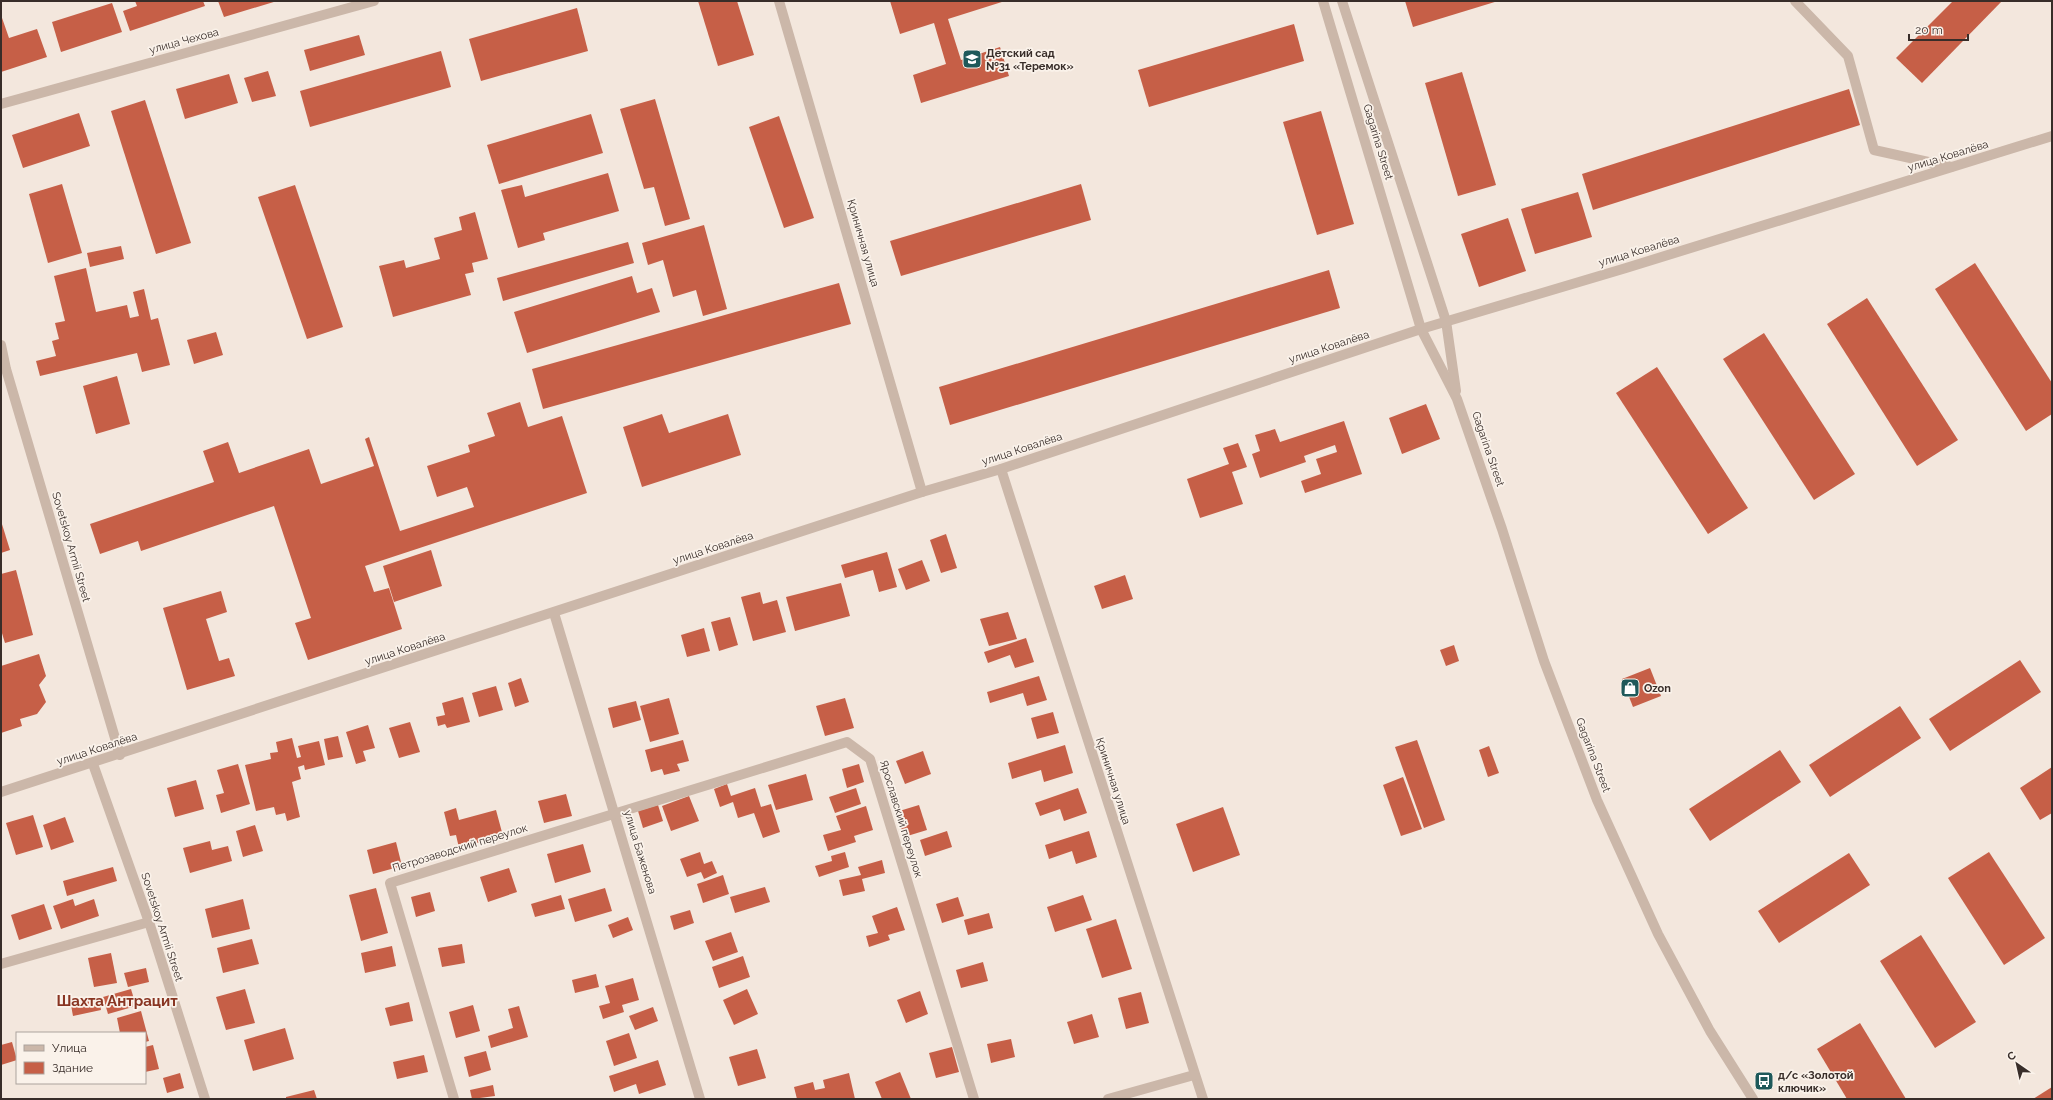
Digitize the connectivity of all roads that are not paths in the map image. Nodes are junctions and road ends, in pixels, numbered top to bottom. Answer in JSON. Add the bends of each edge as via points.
{"nodes":[{"id":1,"x":374,"y":1,"type":"edge"},
{"id":2,"x":779,"y":1,"type":"edge"},
{"id":3,"x":1323,"y":1,"type":"edge"},
{"id":4,"x":1342,"y":1,"type":"edge"},
{"id":5,"x":1795,"y":1,"type":"edge"},
{"id":6,"x":1,"y":104,"type":"edge"},
{"id":7,"x":2052,"y":136,"type":"edge"},
{"id":8,"x":1952,"y":167,"type":"junction"},
{"id":9,"x":1446,"y":321,"type":"junction"},
{"id":10,"x":1421,"y":329,"type":"junction"},
{"id":11,"x":1,"y":345,"type":"edge"},
{"id":12,"x":4,"y":370,"type":"edge"},
{"id":13,"x":1457,"y":399,"type":"junction"},
{"id":14,"x":1001,"y":469,"type":"junction"},
{"id":15,"x":922,"y":492,"type":"junction"},
{"id":16,"x":554,"y":613,"type":"junction"},
{"id":17,"x":120,"y":755,"type":"junction"},
{"id":18,"x":93,"y":764,"type":"junction"},
{"id":19,"x":1,"y":792,"type":"edge"},
{"id":20,"x":615,"y":813,"type":"junction"},
{"id":21,"x":149,"y":922,"type":"junction"},
{"id":22,"x":1,"y":964,"type":"edge"},
{"id":23,"x":1194,"y":1075,"type":"junction"},
{"id":24,"x":205,"y":1099,"type":"edge"},
{"id":25,"x":454,"y":1099,"type":"edge"},
{"id":26,"x":700,"y":1099,"type":"edge"},
{"id":27,"x":974,"y":1099,"type":"edge"},
{"id":28,"x":1108,"y":1099,"type":"edge"},
{"id":29,"x":1203,"y":1099,"type":"edge"},
{"id":30,"x":1753,"y":1099,"type":"edge"}],
"edges":[{"from":1,"to":6,"type":"street","name":"улица Чехова"},
{"from":2,"to":15,"type":"street","name":"Криничная улица"},
{"from":3,"to":10,"type":"street","name":"Gagarina Street"},
{"from":4,"to":9,"type":"street","name":"Gagarina Street"},
{"from":5,"to":8,"type":"street","via":[[1848,56],[1874,150]]},
{"from":7,"to":8,"type":"street","name":"улица Ковалёва"},
{"from":8,"to":9,"type":"street","name":"улица Ковалёва"},
{"from":9,"to":10,"type":"street","name":"улица Ковалёва"},
{"from":9,"to":13,"type":"street","name":"Gagarina Street"},
{"from":10,"to":13,"type":"street","name":"Gagarina Street"},
{"from":10,"to":14,"type":"street","name":"улица Ковалёва"},
{"from":11,"to":12,"type":"street","name":"Sovetskoy Armii Street"},
{"from":12,"to":17,"type":"street","name":"Sovetskoy Armii Street"},
{"from":13,"to":30,"type":"street","name":"Gagarina Street","via":[[1544,661],[1597,800],[1658,934],[1710,1031]]},
{"from":14,"to":15,"type":"street","name":"улица Ковалёва"},
{"from":14,"to":23,"type":"street","name":"Криничная улица"},
{"from":15,"to":16,"type":"street","name":"улица Ковалёва"},
{"from":16,"to":17,"type":"street","name":"улица Ковалёва"},
{"from":16,"to":20,"type":"street","name":"улица Баженова"},
{"from":17,"to":18,"type":"street","name":"улица Ковалёва"},
{"from":18,"to":19,"type":"street","name":"улица Ковалёва"},
{"from":18,"to":21,"type":"street","name":"Sovetskoy Armii Street"},
{"from":20,"to":25,"type":"street","name":"Петрозаводский переулок","via":[[390,883]]},
{"from":20,"to":26,"type":"street","name":"улица Баженова"},
{"from":20,"to":27,"type":"street","name":"Ярославский переулок","via":[[847,742],[870,759]]},
{"from":21,"to":22,"type":"street"},
{"from":21,"to":24,"type":"street","name":"Sovetskoy Armii Street"},
{"from":23,"to":28,"type":"street"},
{"from":23,"to":29,"type":"street","name":"Криничная улица"}]}
